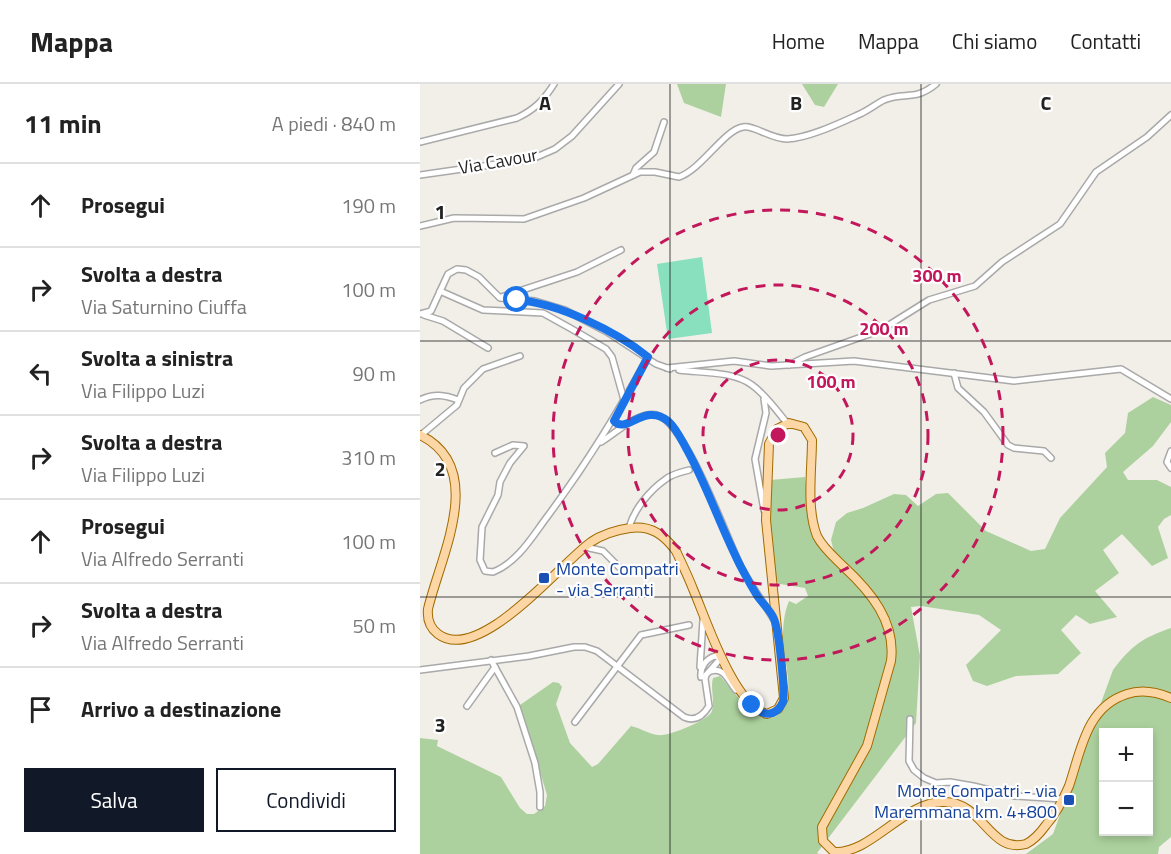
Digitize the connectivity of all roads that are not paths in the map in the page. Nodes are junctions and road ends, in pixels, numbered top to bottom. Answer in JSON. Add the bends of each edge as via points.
{"nodes":[{"id":1,"x":554,"y":84,"type":"edge"},
{"id":2,"x":619,"y":84,"type":"edge"},
{"id":3,"x":936,"y":84,"type":"edge"},
{"id":4,"x":1171,"y":116,"type":"edge"},
{"id":5,"x":664,"y":122,"type":"dead end"},
{"id":6,"x":420,"y":142,"type":"edge"},
{"id":7,"x":420,"y":175,"type":"edge"},
{"id":8,"x":633,"y":175,"type":"junction"},
{"id":9,"x":420,"y":226,"type":"edge"},
{"id":10,"x":621,"y":250,"type":"dead end"},
{"id":11,"x":440,"y":291,"type":"junction"},
{"id":12,"x":500,"y":298,"type":"junction"},
{"id":13,"x":421,"y":314,"type":"edge"},
{"id":14,"x":488,"y":348,"type":"dead end"},
{"id":15,"x":520,"y":356,"type":"dead end"},
{"id":16,"x":648,"y":357,"type":"junction"},
{"id":17,"x":788,"y":365,"type":"junction"},
{"id":18,"x":667,"y":368,"type":"junction"},
{"id":19,"x":954,"y":373,"type":"junction"},
{"id":20,"x":763,"y":394,"type":"junction"},
{"id":21,"x":420,"y":399,"type":"edge"},
{"id":22,"x":1171,"y":399,"type":"edge"},
{"id":23,"x":459,"y":400,"type":"junction"},
{"id":24,"x":624,"y":400,"type":"junction"},
{"id":25,"x":615,"y":417,"type":"junction"},
{"id":26,"x":787,"y":423,"type":"junction"},
{"id":27,"x":626,"y":425,"type":"junction"},
{"id":28,"x":421,"y":435,"type":"edge"},
{"id":29,"x":599,"y":444,"type":"junction"},
{"id":30,"x":1171,"y":451,"type":"edge"},
{"id":31,"x":495,"y":453,"type":"dead end"},
{"id":32,"x":1051,"y":458,"type":"dead end"},
{"id":33,"x":1171,"y":468,"type":"edge"},
{"id":34,"x":689,"y":470,"type":"dead end"},
{"id":35,"x":766,"y":520,"type":"junction"},
{"id":36,"x":629,"y":528,"type":"junction"},
{"id":37,"x":585,"y":547,"type":"junction"},
{"id":38,"x":619,"y":567,"type":"dead end"},
{"id":39,"x":702,"y":612,"type":"junction"},
{"id":40,"x":689,"y":625,"type":"dead end"},
{"id":41,"x":777,"y":630,"type":"junction"},
{"id":42,"x":722,"y":658,"type":"junction"},
{"id":43,"x":491,"y":660,"type":"junction"},
{"id":44,"x":618,"y":666,"type":"junction"},
{"id":45,"x":495,"y":667,"type":"junction"},
{"id":46,"x":420,"y":670,"type":"edge"},
{"id":47,"x":709,"y":672,"type":"junction"},
{"id":48,"x":701,"y":677,"type":"junction"},
{"id":49,"x":1171,"y":698,"type":"edge"},
{"id":50,"x":749,"y":702,"type":"junction"},
{"id":51,"x":467,"y":706,"type":"dead end"},
{"id":52,"x":700,"y":716,"type":"junction"},
{"id":53,"x":910,"y":719,"type":"dead end"},
{"id":54,"x":575,"y":722,"type":"dead end"},
{"id":55,"x":1063,"y":800,"type":"junction"},
{"id":56,"x":540,"y":807,"type":"dead end"}],
"edges":[{"from":1,"to":6,"type":"street","via":[[541,103],[517,118]]},
{"from":2,"to":7,"type":"street","name":"Via Cavour","via":[[572,136],[540,156]]},
{"from":3,"to":8,"type":"street","via":[[923,94],[887,99],[859,115],[798,138],[778,139],[742,127],[681,177],[653,172]]},
{"from":4,"to":17,"type":"street","via":[[1144,140],[1096,172],[1057,226],[1007,258],[977,285],[929,300],[876,332]]},
{"from":5,"to":8,"type":"street","via":[[655,150]]},
{"from":8,"to":9,"type":"street","via":[[524,219],[454,218]]},
{"from":10,"to":12,"type":"street","via":[[577,272]]},
{"from":11,"to":12,"type":"street","via":[[448,274],[461,269],[479,278]]},
{"from":11,"to":13,"type":"street","via":[[431,311]]},
{"from":11,"to":24,"type":"street","via":[[483,310],[543,313],[606,349]]},
{"from":12,"to":16,"type":"street","via":[[535,301],[565,310]]},
{"from":13,"to":14,"type":"street","via":[[443,321]]},
{"from":15,"to":23,"type":"street","via":[[483,369]]},
{"from":16,"to":18,"type":"street"},
{"from":16,"to":24,"type":"street"},
{"from":17,"to":18,"type":"street","via":[[734,361]]},
{"from":17,"to":19,"type":"street","via":[[861,361]]},
{"from":18,"to":20,"type":"street","via":[[740,378]]},
{"from":19,"to":22,"type":"street","via":[[1018,381],[1121,369]]},
{"from":19,"to":32,"type":"street","via":[[958,388],[984,412],[1008,445],[1044,451]]},
{"from":20,"to":26,"type":"street"},
{"from":20,"to":35,"type":"street","via":[[766,413],[755,459]]},
{"from":21,"to":23,"type":"street","via":[[446,395]]},
{"from":23,"to":28,"type":"street"},
{"from":24,"to":25,"type":"street"},
{"from":25,"to":27,"type":"street","via":[[616,424]]},
{"from":25,"to":29,"type":"street"},
{"from":26,"to":35,"type":"main road","via":[[770,439]]},
{"from":26,"to":55,"type":"main road","via":[[802,426],[812,437],[815,530],[824,547],[880,608],[888,624],[892,650],[869,742],[822,827],[828,848],[837,852],[853,849],[917,809],[943,802],[967,808],[1000,844],[1021,846],[1040,833]]},
{"from":27,"to":29,"type":"street"},
{"from":27,"to":41,"type":"street","via":[[651,415],[660,416],[673,426],[696,466],[741,566]]},
{"from":28,"to":37,"type":"main road","via":[[445,456],[455,490],[455,516],[428,609],[432,628],[439,635],[460,640],[492,628]]},
{"from":29,"to":31,"type":"street","via":[[524,548],[493,572],[485,571],[480,560],[482,528],[500,482],[524,446],[513,445]]},
{"from":30,"to":33,"type":"street","via":[[1167,462]]},
{"from":34,"to":36,"type":"street","via":[[666,479],[644,499]]},
{"from":35,"to":41,"type":"main road"},
{"from":36,"to":37,"type":"main road","via":[[609,532]]},
{"from":36,"to":39,"type":"main road","via":[[653,530],[668,541]]},
{"from":37,"to":38,"type":"street","via":[[603,551]]},
{"from":39,"to":42,"type":"main road"},
{"from":39,"to":48,"type":"street"},
{"from":40,"to":44,"type":"street","via":[[642,634]]},
{"from":41,"to":50,"type":"main road","via":[[783,702],[777,711],[766,714]]},
{"from":42,"to":47,"type":"street"},
{"from":42,"to":48,"type":"street","via":[[715,656],[706,661]]},
{"from":42,"to":50,"type":"main road"},
{"from":43,"to":44,"type":"street","via":[[580,647],[597,651]]},
{"from":43,"to":45,"type":"street"},
{"from":43,"to":46,"type":"street"},
{"from":44,"to":52,"type":"street","via":[[684,717]]},
{"from":44,"to":54,"type":"street"},
{"from":45,"to":51,"type":"street"},
{"from":45,"to":56,"type":"street","via":[[517,707],[535,763]]},
{"from":47,"to":50,"type":"street","via":[[722,672]]},
{"from":47,"to":52,"type":"street","via":[[705,680],[709,706]]},
{"from":48,"to":52,"type":"street","via":[[706,705]]},
{"from":49,"to":55,"type":"main road","via":[[1136,692],[1117,698],[1100,710],[1087,730]]},
{"from":53,"to":55,"type":"street","via":[[909,761],[924,778],[1015,796]]}]}
